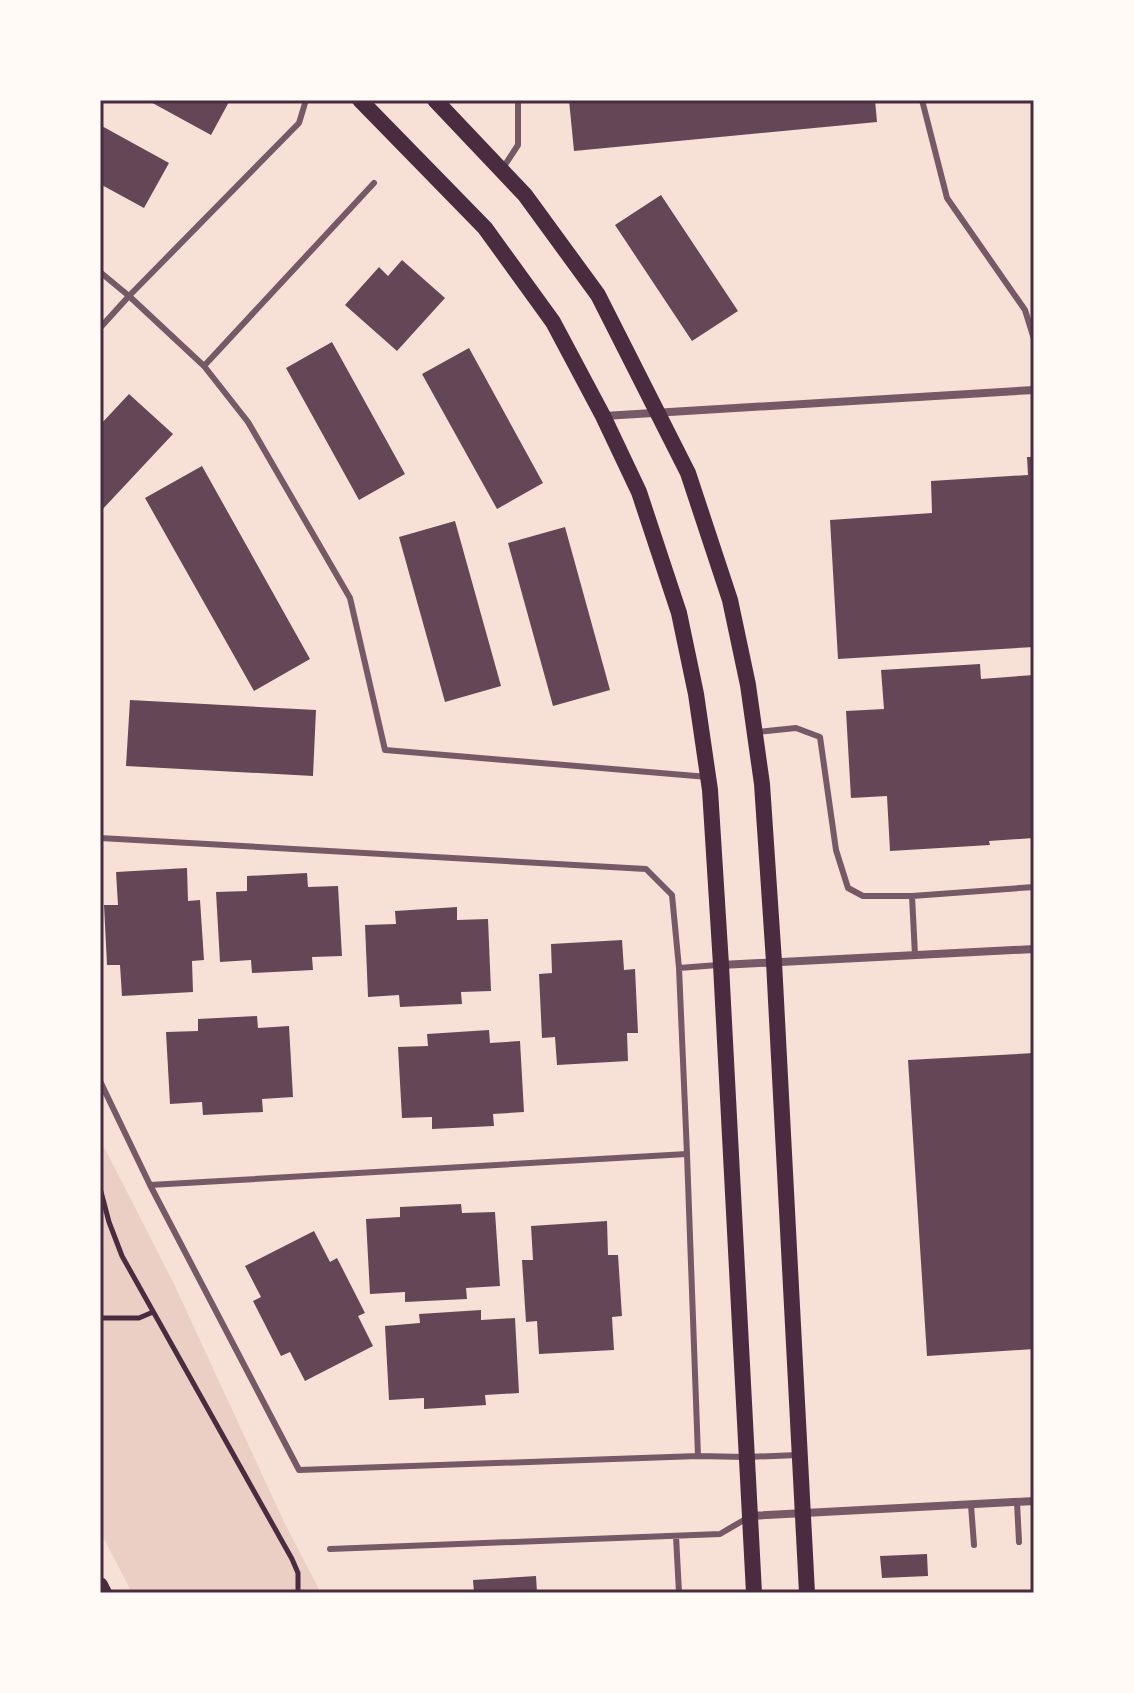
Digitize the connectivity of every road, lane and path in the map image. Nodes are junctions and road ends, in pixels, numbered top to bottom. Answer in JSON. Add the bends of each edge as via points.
{"nodes":[{"id":1,"x":306,"y":100,"type":"edge"},
{"id":2,"x":360,"y":100,"type":"edge"},
{"id":3,"x":435,"y":100,"type":"edge"},
{"id":4,"x":518,"y":100,"type":"edge"},
{"id":5,"x":922,"y":100,"type":"edge"},
{"id":6,"x":501,"y":169,"type":"junction"},
{"id":7,"x":374,"y":183,"type":"dead end"},
{"id":8,"x":100,"y":272,"type":"edge"},
{"id":9,"x":129,"y":296,"type":"junction"},
{"id":10,"x":100,"y":328,"type":"edge"},
{"id":11,"x":1034,"y":339,"type":"edge"},
{"id":12,"x":204,"y":366,"type":"junction"},
{"id":13,"x":1034,"y":390,"type":"edge"},
{"id":14,"x":657,"y":411,"type":"junction"},
{"id":15,"x":603,"y":416,"type":"junction"},
{"id":16,"x":754,"y":732,"type":"junction"},
{"id":17,"x":708,"y":777,"type":"junction"},
{"id":18,"x":100,"y":838,"type":"edge"},
{"id":19,"x":1034,"y":887,"type":"edge"},
{"id":20,"x":912,"y":896,"type":"junction"},
{"id":21,"x":1034,"y":949,"type":"edge"},
{"id":22,"x":915,"y":955,"type":"junction"},
{"id":23,"x":774,"y":962,"type":"junction"},
{"id":24,"x":721,"y":965,"type":"junction"},
{"id":25,"x":679,"y":968,"type":"junction"},
{"id":26,"x":100,"y":1081,"type":"edge"},
{"id":27,"x":687,"y":1154,"type":"junction"},
{"id":28,"x":150,"y":1185,"type":"junction"},
{"id":29,"x":100,"y":1188,"type":"edge"},
{"id":30,"x":153,"y":1312,"type":"junction"},
{"id":31,"x":100,"y":1318,"type":"edge"},
{"id":32,"x":799,"y":1455,"type":"junction"},
{"id":33,"x":698,"y":1456,"type":"junction"},
{"id":34,"x":746,"y":1457,"type":"junction"},
{"id":35,"x":1034,"y":1501,"type":"edge"},
{"id":36,"x":1017,"y":1502,"type":"junction"},
{"id":37,"x":971,"y":1505,"type":"junction"},
{"id":38,"x":802,"y":1514,"type":"junction"},
{"id":39,"x":749,"y":1516,"type":"junction"},
{"id":40,"x":676,"y":1536,"type":"junction"},
{"id":41,"x":1019,"y":1542,"type":"dead end"},
{"id":42,"x":974,"y":1545,"type":"dead end"},
{"id":43,"x":330,"y":1549,"type":"dead end"},
{"id":44,"x":100,"y":1585,"type":"edge"},
{"id":45,"x":104,"y":1593,"type":"edge"},
{"id":46,"x":298,"y":1593,"type":"edge"},
{"id":47,"x":679,"y":1593,"type":"edge"},
{"id":48,"x":754,"y":1593,"type":"edge"},
{"id":49,"x":807,"y":1593,"type":"edge"}],
"edges":[{"from":1,"to":9,"type":"lane","via":[[299,123]]},
{"from":2,"to":15,"type":"main road","via":[[485,228],[553,322]]},
{"from":3,"to":6,"type":"main road"},
{"from":4,"to":6,"type":"lane","via":[[518,145]]},
{"from":5,"to":11,"type":"lane","via":[[947,198],[1025,310]]},
{"from":6,"to":14,"type":"main road","via":[[598,295]]},
{"from":7,"to":12,"type":"lane"},
{"from":8,"to":9,"type":"lane"},
{"from":9,"to":10,"type":"lane"},
{"from":9,"to":12,"type":"lane"},
{"from":12,"to":17,"type":"lane","via":[[248,422],[350,598],[385,750]]},
{"from":13,"to":14,"type":"street"},
{"from":14,"to":15,"type":"street"},
{"from":14,"to":16,"type":"main road","via":[[688,473],[730,600]]},
{"from":15,"to":17,"type":"main road","via":[[639,492],[679,613]]},
{"from":16,"to":20,"type":"lane","via":[[796,728],[820,737],[836,850],[848,888],[863,896]]},
{"from":16,"to":23,"type":"main road"},
{"from":17,"to":24,"type":"main road"},
{"from":18,"to":25,"type":"lane","via":[[646,869],[672,895]]},
{"from":19,"to":20,"type":"lane"},
{"from":20,"to":22,"type":"lane"},
{"from":21,"to":22,"type":"street"},
{"from":22,"to":23,"type":"street"},
{"from":23,"to":24,"type":"street"},
{"from":23,"to":32,"type":"main road"},
{"from":24,"to":25,"type":"lane"},
{"from":24,"to":34,"type":"main road"},
{"from":25,"to":27,"type":"lane"},
{"from":26,"to":28,"type":"lane"},
{"from":27,"to":28,"type":"lane"},
{"from":27,"to":33,"type":"lane"},
{"from":28,"to":33,"type":"lane","via":[[299,1470]]},
{"from":29,"to":30,"type":"path","via":[[122,1256]]},
{"from":30,"to":31,"type":"path","via":[[139,1318]]},
{"from":30,"to":46,"type":"path","via":[[292,1559]]},
{"from":32,"to":34,"type":"lane"},
{"from":32,"to":38,"type":"main road"},
{"from":33,"to":34,"type":"lane"},
{"from":34,"to":39,"type":"main road"},
{"from":35,"to":36,"type":"street"},
{"from":36,"to":37,"type":"street"},
{"from":36,"to":41,"type":"lane"},
{"from":37,"to":38,"type":"street"},
{"from":37,"to":42,"type":"lane"},
{"from":38,"to":39,"type":"street"},
{"from":38,"to":49,"type":"main road"},
{"from":39,"to":40,"type":"lane","via":[[720,1534]]},
{"from":39,"to":48,"type":"main road"},
{"from":40,"to":43,"type":"lane"},
{"from":40,"to":47,"type":"lane"},
{"from":44,"to":45,"type":"main road"}]}
